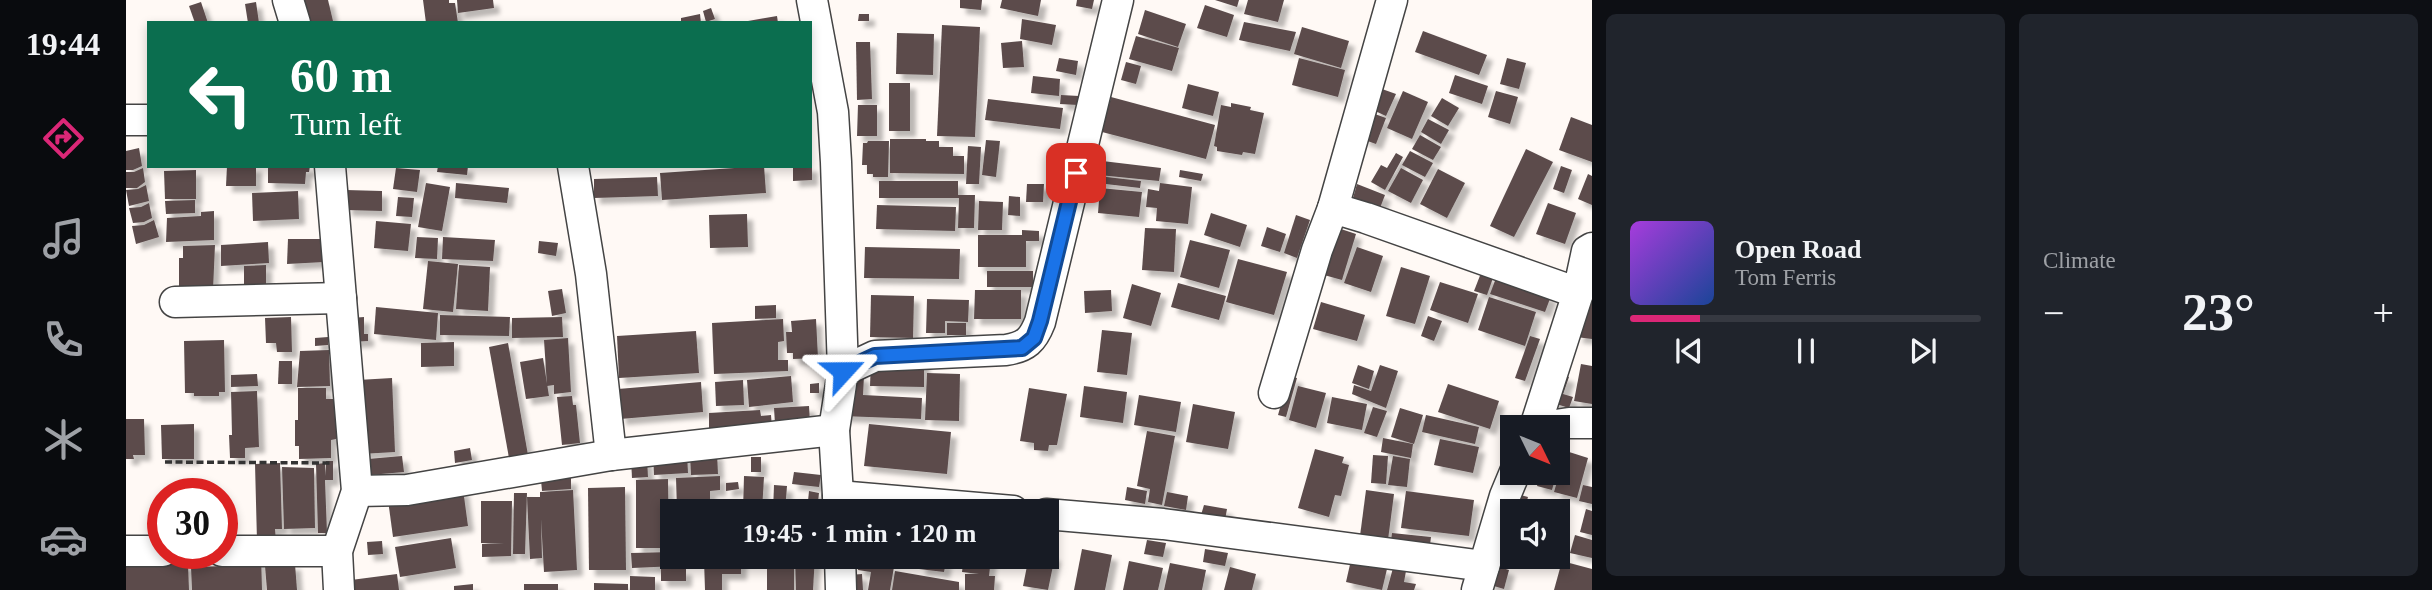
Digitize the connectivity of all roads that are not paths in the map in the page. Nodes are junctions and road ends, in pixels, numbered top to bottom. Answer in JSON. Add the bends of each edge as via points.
{"nodes":[{"id":1,"x":288,"y":0,"type":"edge"},
{"id":2,"x":812,"y":0,"type":"edge"},
{"id":3,"x":1118,"y":0,"type":"edge"},
{"id":4,"x":1392,"y":0,"type":"edge"},
{"id":5,"x":294,"y":21,"type":"edge"},
{"id":6,"x":126,"y":120,"type":"edge"},
{"id":7,"x":147,"y":120,"type":"edge"},
{"id":8,"x":330,"y":168,"type":"edge"},
{"id":9,"x":573,"y":168,"type":"edge"},
{"id":10,"x":1333,"y":208,"type":"junction"},
{"id":11,"x":1592,"y":248,"type":"edge"},
{"id":12,"x":1578,"y":293,"type":"junction"},
{"id":13,"x":341,"y":298,"type":"junction"},
{"id":14,"x":175,"y":302,"type":"dead end"},
{"id":15,"x":843,"y":371,"type":"junction"},
{"id":16,"x":1274,"y":393,"type":"dead end"},
{"id":17,"x":1539,"y":415,"type":"edge"},
{"id":18,"x":1570,"y":423,"type":"edge"},
{"id":19,"x":1592,"y":423,"type":"edge"},
{"id":20,"x":834,"y":430,"type":"junction"},
{"id":21,"x":611,"y":455,"type":"junction"},
{"id":22,"x":355,"y":477,"type":"junction"},
{"id":23,"x":1510,"y":485,"type":"edge"},
{"id":24,"x":838,"y":499,"type":"edge"},
{"id":25,"x":1059,"y":515,"type":"edge"},
{"id":26,"x":126,"y":551,"type":"edge"},
{"id":27,"x":147,"y":551,"type":"edge"},
{"id":28,"x":238,"y":551,"type":"edge"},
{"id":29,"x":337,"y":551,"type":"junction"},
{"id":30,"x":840,"y":569,"type":"edge"},
{"id":31,"x":1481,"y":578,"type":"edge"},
{"id":32,"x":339,"y":590,"type":"edge"},
{"id":33,"x":841,"y":590,"type":"edge"}],
"edges":[{"from":1,"to":5,"type":"street"},
{"from":2,"to":15,"type":"street","via":[[833,112]]},
{"from":3,"to":15,"type":"street","via":[[1034,338],[1022,348],[1006,350],[875,356]]},
{"from":4,"to":10,"type":"street"},
{"from":6,"to":7,"type":"street"},
{"from":8,"to":13,"type":"street"},
{"from":9,"to":21,"type":"street","via":[[591,274]]},
{"from":10,"to":12,"type":"street"},
{"from":10,"to":16,"type":"street"},
{"from":11,"to":12,"type":"street","via":[[1587,251]]},
{"from":12,"to":17,"type":"street"},
{"from":13,"to":14,"type":"street"},
{"from":13,"to":22,"type":"street"},
{"from":15,"to":20,"type":"street"},
{"from":18,"to":19,"type":"street"},
{"from":20,"to":21,"type":"street"},
{"from":20,"to":24,"type":"street"},
{"from":21,"to":22,"type":"street","via":[[407,490]]},
{"from":22,"to":29,"type":"street"},
{"from":23,"to":31,"type":"street"},
{"from":25,"to":31,"type":"street","via":[[1163,524]]},
{"from":26,"to":27,"type":"street"},
{"from":28,"to":29,"type":"street"},
{"from":29,"to":32,"type":"street"},
{"from":30,"to":33,"type":"street"}]}
